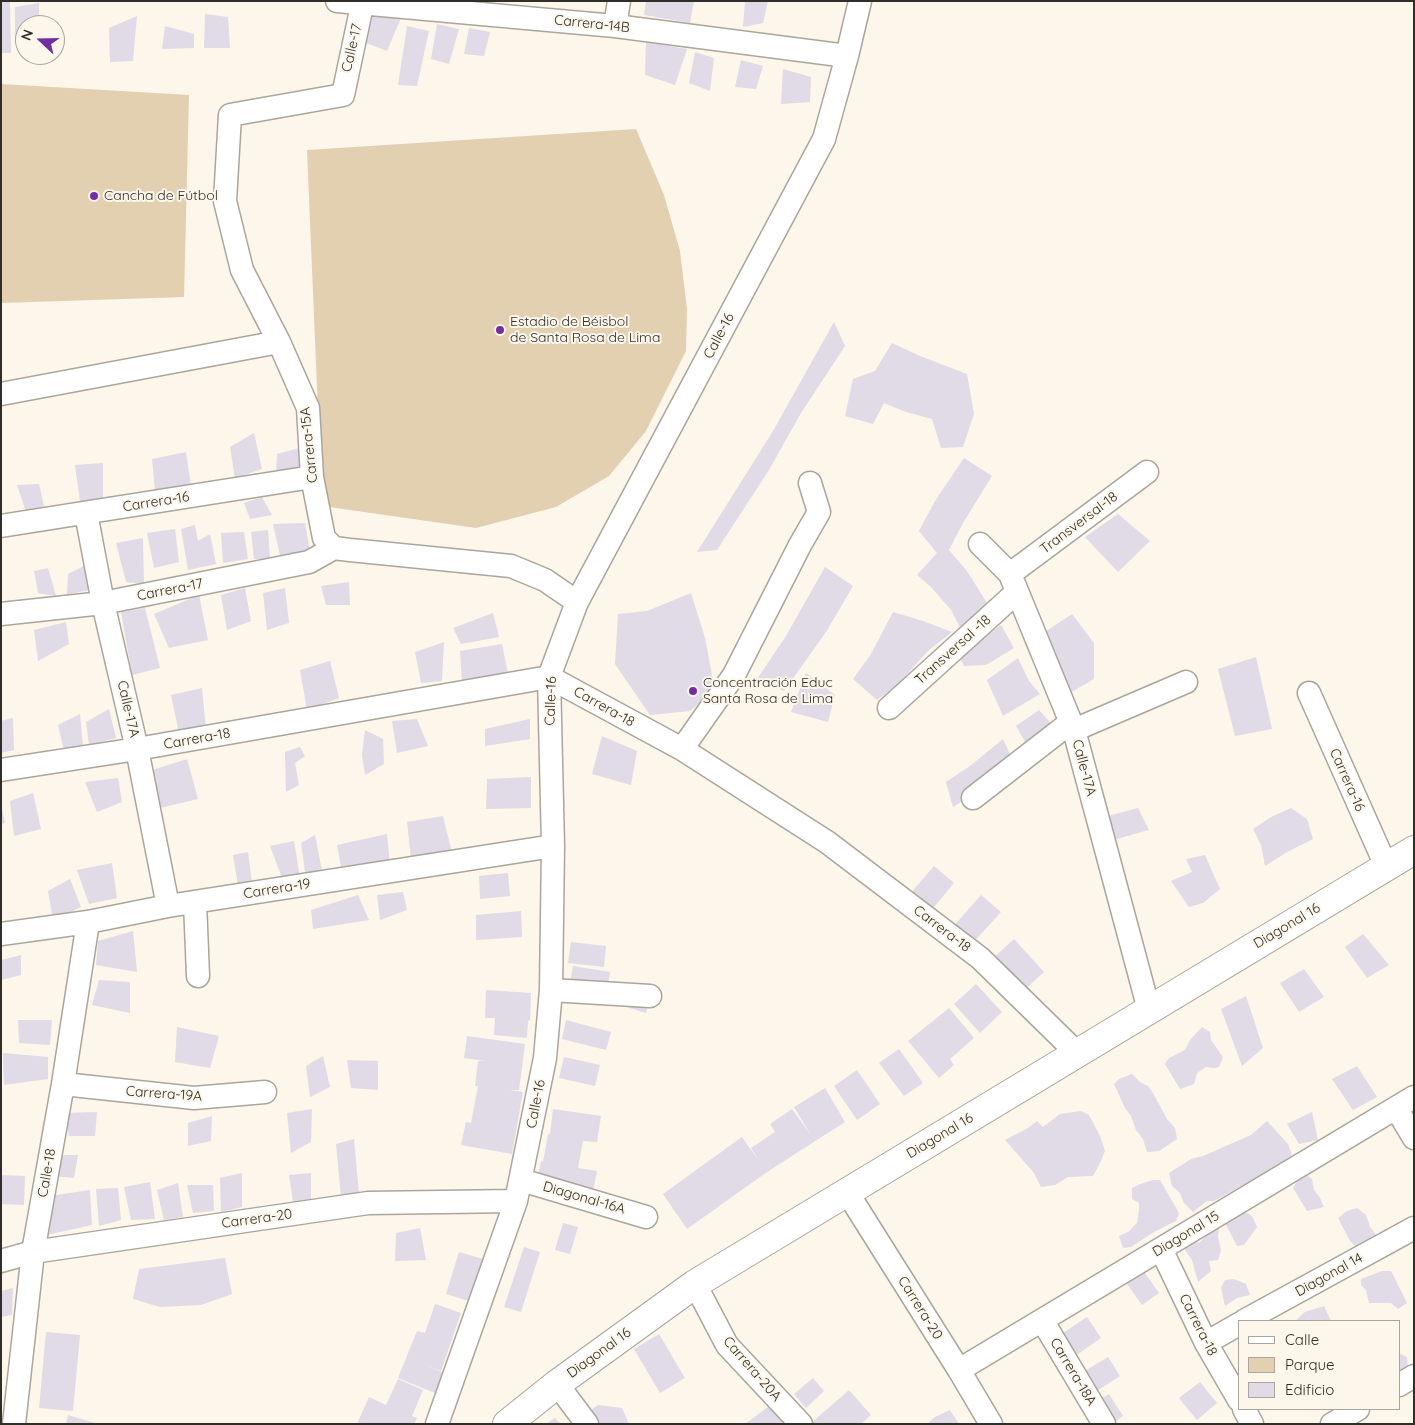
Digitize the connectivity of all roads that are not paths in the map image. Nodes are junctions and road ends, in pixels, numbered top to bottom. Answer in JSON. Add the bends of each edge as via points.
{"nodes":[{"id":1,"x":337,"y":1,"type":"edge"},
{"id":2,"x":619,"y":1,"type":"edge"},
{"id":3,"x":860,"y":1,"type":"edge"},
{"id":4,"x":363,"y":2,"type":"edge"},
{"id":5,"x":615,"y":26,"type":"junction"},
{"id":6,"x":847,"y":56,"type":"junction"},
{"id":7,"x":343,"y":95,"type":"joint"},
{"id":8,"x":279,"y":342,"type":"junction"},
{"id":9,"x":1,"y":394,"type":"edge"},
{"id":10,"x":1147,"y":472,"type":"dead end"},
{"id":11,"x":312,"y":477,"type":"junction"},
{"id":12,"x":810,"y":483,"type":"dead end"},
{"id":13,"x":86,"y":513,"type":"junction"},
{"id":14,"x":1,"y":526,"type":"edge"},
{"id":15,"x":980,"y":544,"type":"dead end"},
{"id":16,"x":334,"y":548,"type":"junction"},
{"id":17,"x":1014,"y":583,"type":"junction"},
{"id":18,"x":577,"y":602,"type":"junction"},
{"id":19,"x":103,"y":603,"type":"junction"},
{"id":20,"x":1,"y":614,"type":"edge"},
{"id":21,"x":549,"y":677,"type":"junction"},
{"id":22,"x":1186,"y":682,"type":"dead end"},
{"id":23,"x":1309,"y":694,"type":"dead end"},
{"id":24,"x":889,"y":708,"type":"dead end"},
{"id":25,"x":1073,"y":726,"type":"junction"},
{"id":26,"x":137,"y":749,"type":"junction"},
{"id":27,"x":682,"y":749,"type":"junction"},
{"id":28,"x":1,"y":770,"type":"edge"},
{"id":29,"x":973,"y":798,"type":"dead end"},
{"id":30,"x":553,"y":846,"type":"junction"},
{"id":31,"x":1414,"y":850,"type":"edge"},
{"id":32,"x":1386,"y":866,"type":"junction"},
{"id":33,"x":195,"y":902,"type":"junction"},
{"id":34,"x":168,"y":906,"type":"junction"},
{"id":35,"x":88,"y":922,"type":"junction"},
{"id":36,"x":1,"y":934,"type":"edge"},
{"id":37,"x":198,"y":976,"type":"dead end"},
{"id":38,"x":551,"y":990,"type":"junction"},
{"id":39,"x":650,"y":996,"type":"dead end"},
{"id":40,"x":1149,"y":1010,"type":"junction"},
{"id":41,"x":1078,"y":1053,"type":"junction"},
{"id":42,"x":63,"y":1084,"type":"junction"},
{"id":43,"x":265,"y":1092,"type":"dead end"},
{"id":44,"x":1405,"y":1103,"type":"edge"},
{"id":45,"x":1414,"y":1138,"type":"edge"},
{"id":46,"x":521,"y":1180,"type":"junction"},
{"id":47,"x":847,"y":1192,"type":"junction"},
{"id":48,"x":516,"y":1201,"type":"junction"},
{"id":49,"x":646,"y":1216,"type":"dead end"},
{"id":50,"x":1414,"y":1228,"type":"edge"},
{"id":51,"x":1161,"y":1249,"type":"junction"},
{"id":52,"x":33,"y":1252,"type":"junction"},
{"id":53,"x":1,"y":1260,"type":"edge"},
{"id":54,"x":695,"y":1284,"type":"junction"},
{"id":55,"x":1042,"y":1320,"type":"junction"},
{"id":56,"x":1246,"y":1320,"type":"edge"},
{"id":57,"x":1238,"y":1325,"type":"edge"},
{"id":58,"x":1206,"y":1343,"type":"junction"},
{"id":59,"x":959,"y":1370,"type":"junction"},
{"id":60,"x":1414,"y":1376,"type":"edge"},
{"id":61,"x":556,"y":1384,"type":"junction"},
{"id":62,"x":1400,"y":1384,"type":"edge"},
{"id":63,"x":1238,"y":1398,"type":"edge"},
{"id":64,"x":1245,"y":1410,"type":"edge"},
{"id":65,"x":1356,"y":1410,"type":"edge"},
{"id":66,"x":14,"y":1424,"type":"edge"},
{"id":67,"x":437,"y":1424,"type":"edge"},
{"id":68,"x":507,"y":1424,"type":"edge"},
{"id":69,"x":587,"y":1424,"type":"edge"},
{"id":70,"x":801,"y":1424,"type":"edge"},
{"id":71,"x":991,"y":1424,"type":"edge"},
{"id":72,"x":1104,"y":1424,"type":"edge"},
{"id":73,"x":1252,"y":1424,"type":"edge"},
{"id":74,"x":1332,"y":1424,"type":"edge"}],
"edges":[{"from":1,"to":4,"type":"street","name":"Carrera-14B"},
{"from":2,"to":5,"type":"street"},
{"from":3,"to":6,"type":"street","name":"Calle-16"},
{"from":4,"to":5,"type":"street","name":"Carrera-14B"},
{"from":4,"to":7,"type":"street","name":"Calle-17"},
{"from":5,"to":6,"type":"street","name":"Carrera-14B"},
{"from":6,"to":18,"type":"street","name":"Calle-16","via":[[824,139]]},
{"from":7,"to":8,"type":"street","name":"Carrera-15A","via":[[230,116],[225,201],[242,270]]},
{"from":8,"to":9,"type":"street"},
{"from":8,"to":11,"type":"street","name":"Carrera-15A","via":[[308,408]]},
{"from":10,"to":17,"type":"street","name":"Transversal-18"},
{"from":11,"to":13,"type":"street","name":"Carrera-16"},
{"from":11,"to":16,"type":"street","name":"Carrera-15A","via":[[324,538]]},
{"from":12,"to":27,"type":"street","via":[[819,512],[734,675]]},
{"from":13,"to":14,"type":"street","name":"Carrera-16"},
{"from":13,"to":19,"type":"street","name":"Calle-17A"},
{"from":15,"to":17,"type":"street","name":"Calle-17A"},
{"from":16,"to":18,"type":"street","via":[[511,566],[545,580]]},
{"from":16,"to":19,"type":"street","name":"Carrera-17","via":[[309,562]]},
{"from":17,"to":24,"type":"street","name":"Transversal -18"},
{"from":17,"to":25,"type":"street","name":"Calle-17A"},
{"from":18,"to":21,"type":"street","name":"Calle-16"},
{"from":19,"to":20,"type":"street","name":"Carrera-17"},
{"from":19,"to":26,"type":"street","name":"Calle-17A"},
{"from":21,"to":26,"type":"street","name":"Carrera-18"},
{"from":21,"to":27,"type":"street","name":"Carrera-18"},
{"from":21,"to":30,"type":"street","name":"Calle-16"},
{"from":22,"to":25,"type":"street"},
{"from":23,"to":32,"type":"street","name":"Carrera-16"},
{"from":25,"to":29,"type":"street"},
{"from":25,"to":40,"type":"street","name":"Calle-17A"},
{"from":26,"to":28,"type":"street","name":"Carrera-18"},
{"from":26,"to":34,"type":"street","name":"Calle-17A"},
{"from":27,"to":41,"type":"street","name":"Carrera-18","via":[[826,842],[972,952]]},
{"from":30,"to":33,"type":"street","name":"Carrera-19"},
{"from":30,"to":38,"type":"street","name":"Calle-16"},
{"from":31,"to":32,"type":"street","name":"Diagonal 16"},
{"from":32,"to":40,"type":"street","name":"Diagonal 16"},
{"from":33,"to":34,"type":"street","name":"Carrera-19"},
{"from":33,"to":37,"type":"street"},
{"from":34,"to":35,"type":"street","name":"Carrera-19"},
{"from":35,"to":36,"type":"street","name":"Carrera-19"},
{"from":35,"to":42,"type":"street","name":"Calle-18"},
{"from":38,"to":39,"type":"street"},
{"from":38,"to":46,"type":"street","name":"Calle-16","via":[[545,1058]]},
{"from":40,"to":41,"type":"street","name":"Diagonal 16"},
{"from":41,"to":47,"type":"street","name":"Diagonal 16"},
{"from":42,"to":43,"type":"street","name":"Carrera-19A","via":[[194,1098]]},
{"from":42,"to":52,"type":"street","name":"Calle-18"},
{"from":44,"to":45,"type":"street"},
{"from":44,"to":51,"type":"street","name":"Diagonal 15"},
{"from":46,"to":48,"type":"street","name":"Calle-16"},
{"from":46,"to":49,"type":"street","name":"Diagonal-16A"},
{"from":47,"to":54,"type":"street","name":"Diagonal 16"},
{"from":47,"to":59,"type":"street","name":"Carrera-20"},
{"from":48,"to":52,"type":"street","name":"Carrera-20","via":[[368,1203]]},
{"from":48,"to":67,"type":"street","name":"Calle-16"},
{"from":50,"to":56,"type":"street","name":"Diagonal 14"},
{"from":51,"to":55,"type":"street","name":"Diagonal 15"},
{"from":51,"to":58,"type":"street","name":"Carrera-18"},
{"from":52,"to":53,"type":"street","name":"Carrera-20"},
{"from":52,"to":66,"type":"street","name":"Calle-18"},
{"from":54,"to":61,"type":"street","name":"Diagonal 16"},
{"from":54,"to":70,"type":"street","name":"Carrera-20A","via":[[727,1345]]},
{"from":55,"to":59,"type":"street","name":"Diagonal 15"},
{"from":55,"to":72,"type":"street","name":"Carrera-18A"},
{"from":57,"to":58,"type":"street"},
{"from":58,"to":63,"type":"street","name":"Carrera-18"},
{"from":59,"to":71,"type":"street","name":"Carrera-20"},
{"from":60,"to":62,"type":"street"},
{"from":61,"to":68,"type":"street","name":"Diagonal 16"},
{"from":61,"to":69,"type":"street"},
{"from":64,"to":73,"type":"street"},
{"from":65,"to":74,"type":"street"}]}
